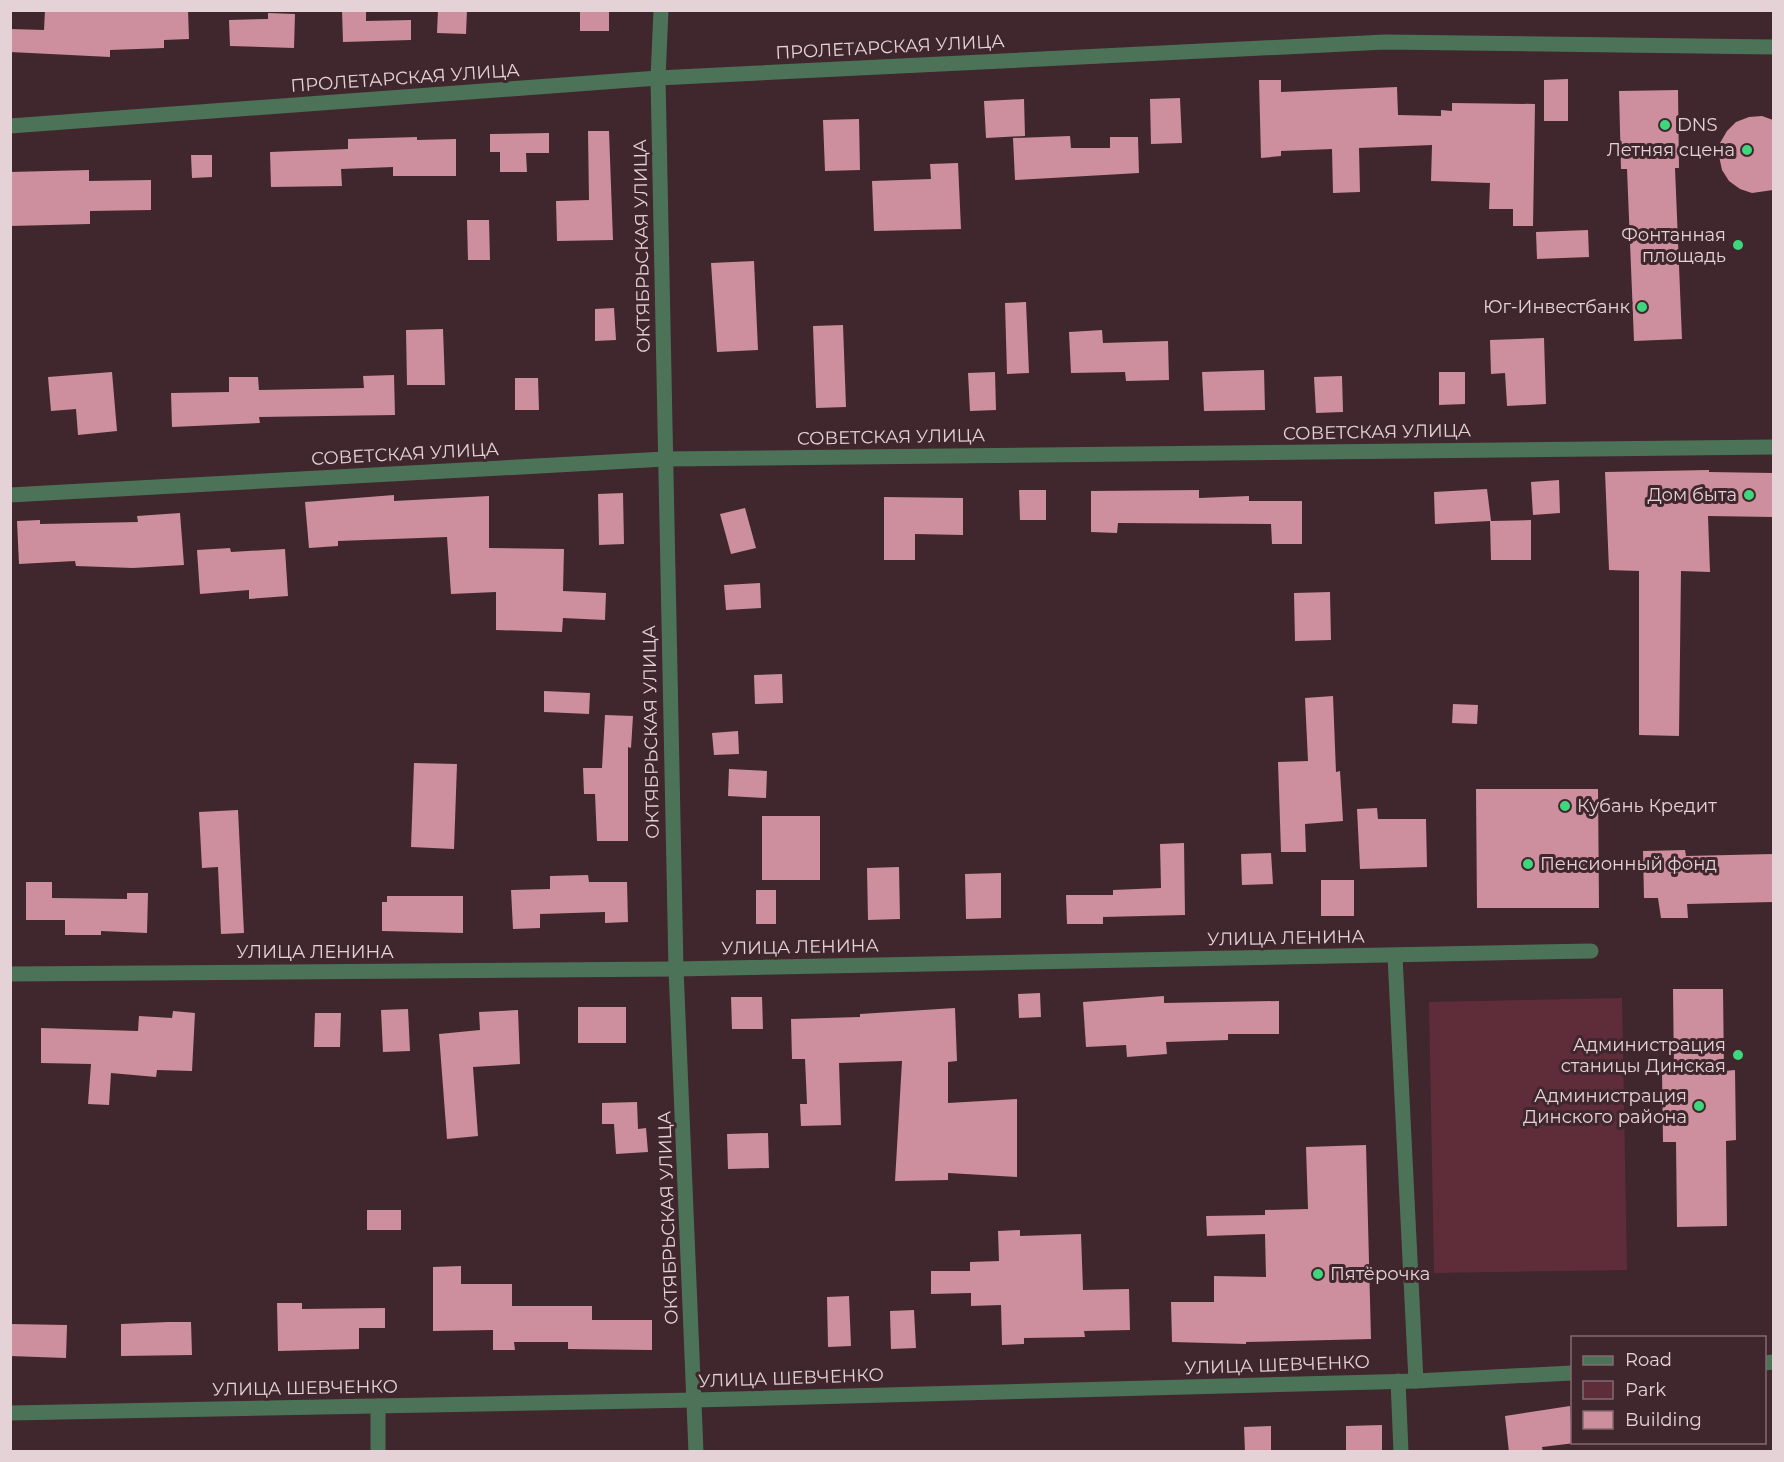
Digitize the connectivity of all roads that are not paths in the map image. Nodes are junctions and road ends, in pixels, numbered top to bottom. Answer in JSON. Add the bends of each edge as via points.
{"nodes":[{"id":1,"x":661,"y":10,"type":"edge"},
{"id":2,"x":1773,"y":46,"type":"edge"},
{"id":3,"x":658,"y":78,"type":"junction"},
{"id":4,"x":10,"y":126,"type":"edge"},
{"id":5,"x":1773,"y":447,"type":"edge"},
{"id":6,"x":664,"y":459,"type":"junction"},
{"id":7,"x":10,"y":495,"type":"edge"},
{"id":8,"x":1591,"y":951,"type":"dead end"},
{"id":9,"x":1395,"y":956,"type":"junction"},
{"id":10,"x":676,"y":969,"type":"junction"},
{"id":11,"x":10,"y":974,"type":"edge"},
{"id":12,"x":1571,"y":1373,"type":"edge"},
{"id":13,"x":1398,"y":1381,"type":"junction"},
{"id":14,"x":1416,"y":1381,"type":"junction"},
{"id":15,"x":695,"y":1400,"type":"junction"},
{"id":16,"x":378,"y":1406,"type":"junction"},
{"id":17,"x":10,"y":1413,"type":"edge"},
{"id":18,"x":378,"y":1452,"type":"edge"},
{"id":19,"x":696,"y":1452,"type":"edge"},
{"id":20,"x":1401,"y":1452,"type":"edge"}],
"edges":[{"from":1,"to":3,"type":"street","name":"ОКТЯБРЬСКАЯ УЛИЦА"},
{"from":2,"to":3,"type":"street","name":"ПРОЛЕТАРСКАЯ УЛИЦА","via":[[1386,42]]},
{"from":3,"to":4,"type":"street","name":"ПРОЛЕТАРСКАЯ УЛИЦА"},
{"from":3,"to":6,"type":"street","name":"ОКТЯБРЬСКАЯ УЛИЦА"},
{"from":5,"to":6,"type":"street","name":"СОВЕТСКАЯ УЛИЦА"},
{"from":6,"to":7,"type":"street","name":"СОВЕТСКАЯ УЛИЦА"},
{"from":6,"to":10,"type":"street","name":"ОКТЯБРЬСКАЯ УЛИЦА"},
{"from":8,"to":9,"type":"street","name":"УЛИЦА ЛЕНИНА"},
{"from":9,"to":10,"type":"street","name":"УЛИЦА ЛЕНИНА"},
{"from":9,"to":14,"type":"street"},
{"from":10,"to":11,"type":"street","name":"УЛИЦА ЛЕНИНА"},
{"from":10,"to":15,"type":"street","name":"ОКТЯБРЬСКАЯ УЛИЦА"},
{"from":12,"to":14,"type":"street","name":"УЛИЦА ШЕВЧЕНКО"},
{"from":13,"to":14,"type":"street","name":"УЛИЦА ШЕВЧЕНКО"},
{"from":13,"to":15,"type":"street","name":"УЛИЦА ШЕВЧЕНКО"},
{"from":13,"to":20,"type":"street"},
{"from":15,"to":16,"type":"street","name":"УЛИЦА ШЕВЧЕНКО"},
{"from":15,"to":19,"type":"street","name":"ОКТЯБРЬСКАЯ УЛИЦА"},
{"from":16,"to":17,"type":"street","name":"УЛИЦА ШЕВЧЕНКО"},
{"from":16,"to":18,"type":"street"}]}
